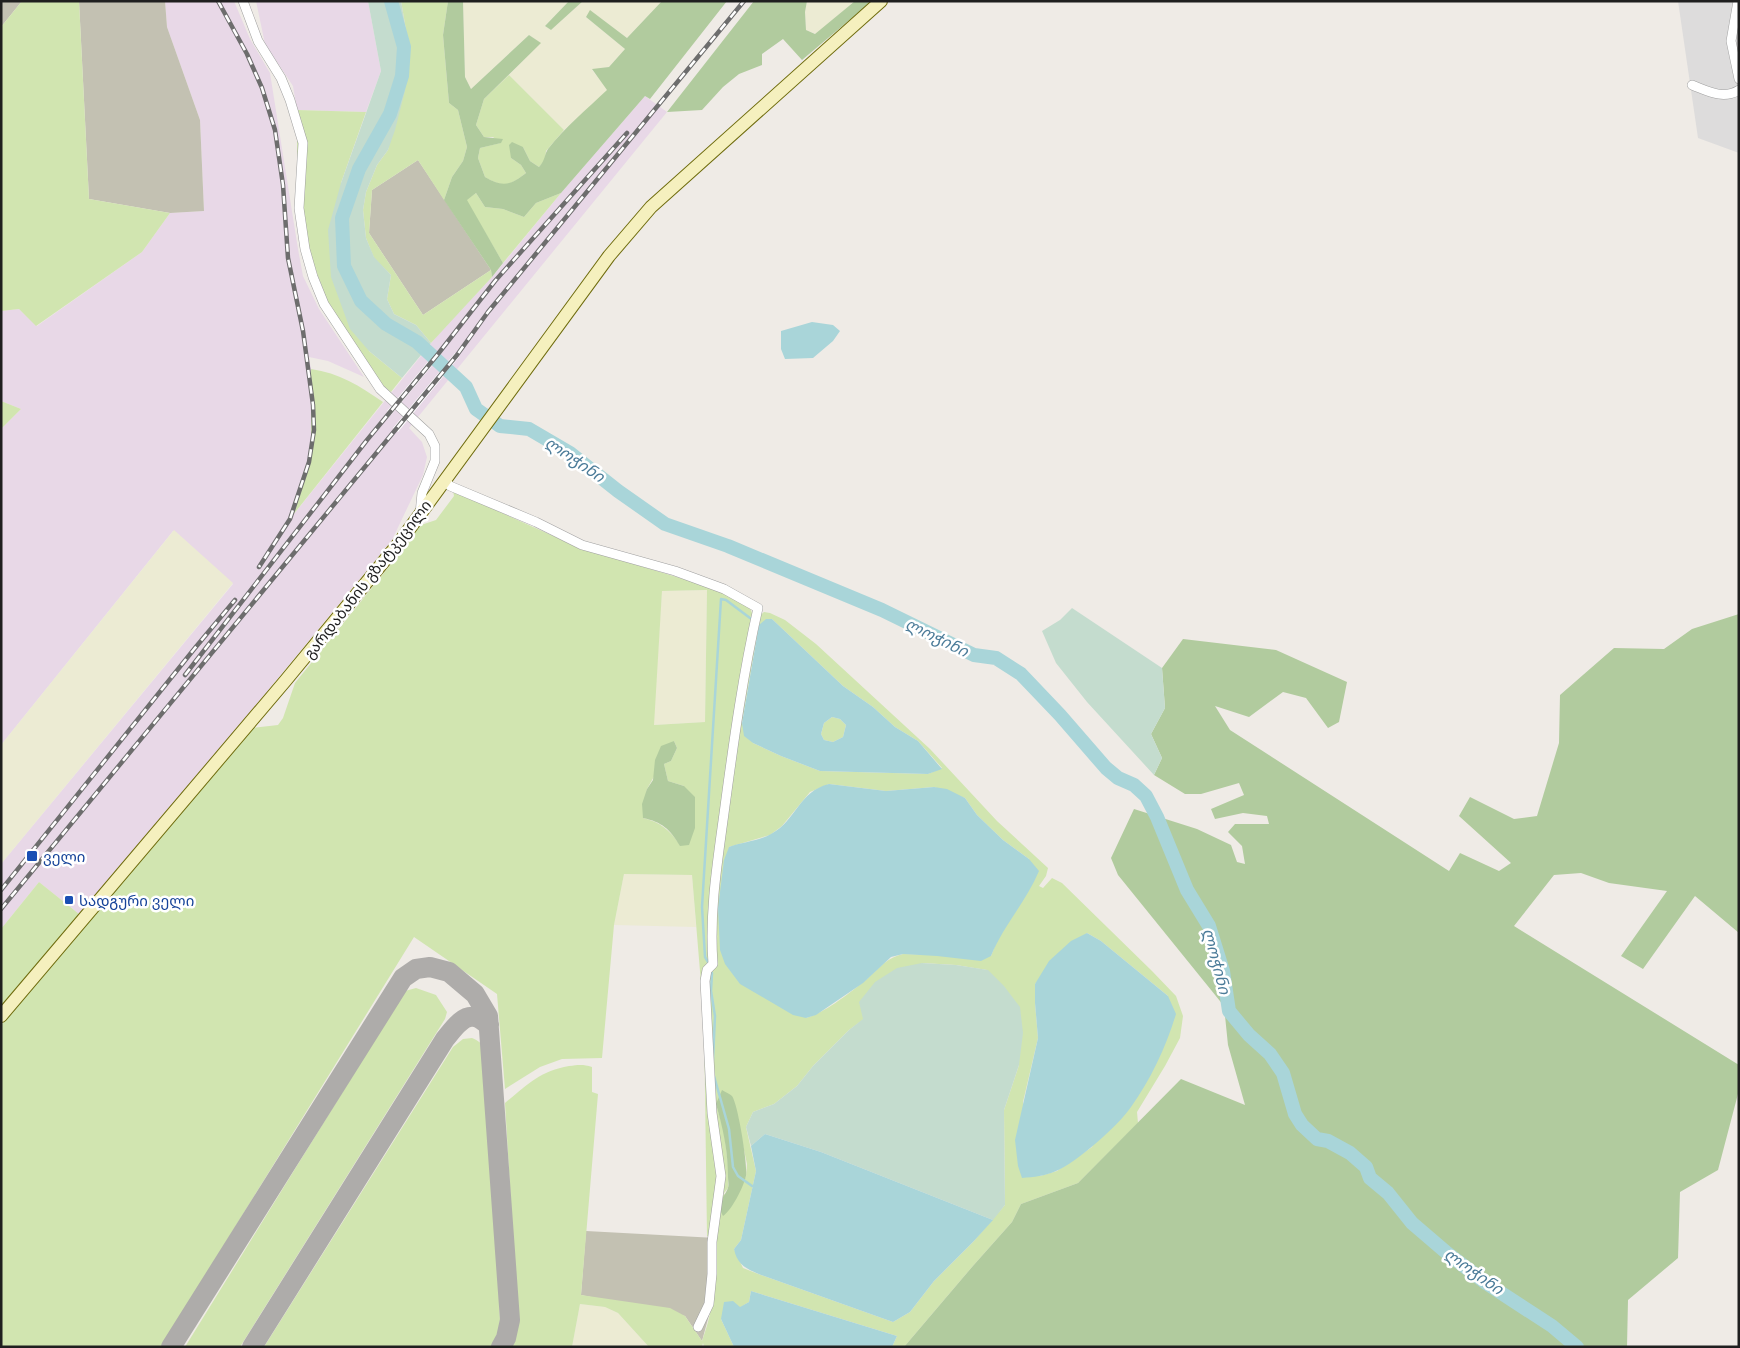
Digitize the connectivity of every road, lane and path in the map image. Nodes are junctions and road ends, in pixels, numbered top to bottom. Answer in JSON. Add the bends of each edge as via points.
{"nodes":[{"id":1,"x":244,"y":1,"type":"edge"},
{"id":2,"x":881,"y":1,"type":"edge"},
{"id":3,"x":1738,"y":1,"type":"edge"},
{"id":4,"x":1739,"y":78,"type":"edge"},
{"id":5,"x":1692,"y":85,"type":"dead end"},
{"id":6,"x":1739,"y":90,"type":"edge"},
{"id":7,"x":445,"y":480,"type":"junction"},
{"id":8,"x":420,"y":514,"type":"junction"},
{"id":9,"x":1,"y":1016,"type":"edge"},
{"id":10,"x":698,"y":1327,"type":"dead end"}],
"edges":[{"from":1,"to":8,"type":"street","via":[[258,41],[290,100],[303,143],[299,208],[305,249],[324,304],[380,389],[428,434],[435,446],[435,460],[422,493]]},
{"from":2,"to":7,"type":"main road","name":"გარდაბანის გზატკეცილი","via":[[651,207],[609,256]]},
{"from":3,"to":4,"type":"street","via":[[1731,41]]},
{"from":5,"to":6,"type":"street","via":[[1724,96]]},
{"from":7,"to":8,"type":"main road","name":"გარდაბანის გზატკეცილი"},
{"from":7,"to":10,"type":"street","via":[[450,486],[582,544],[675,571],[724,589],[758,608],[743,673],[716,862],[712,909],[713,964],[707,970],[705,981],[711,1105],[721,1176],[712,1242],[709,1304]]},
{"from":8,"to":9,"type":"main road","name":"გარდაბანის გზატკეცილი","via":[[286,680]]}]}
